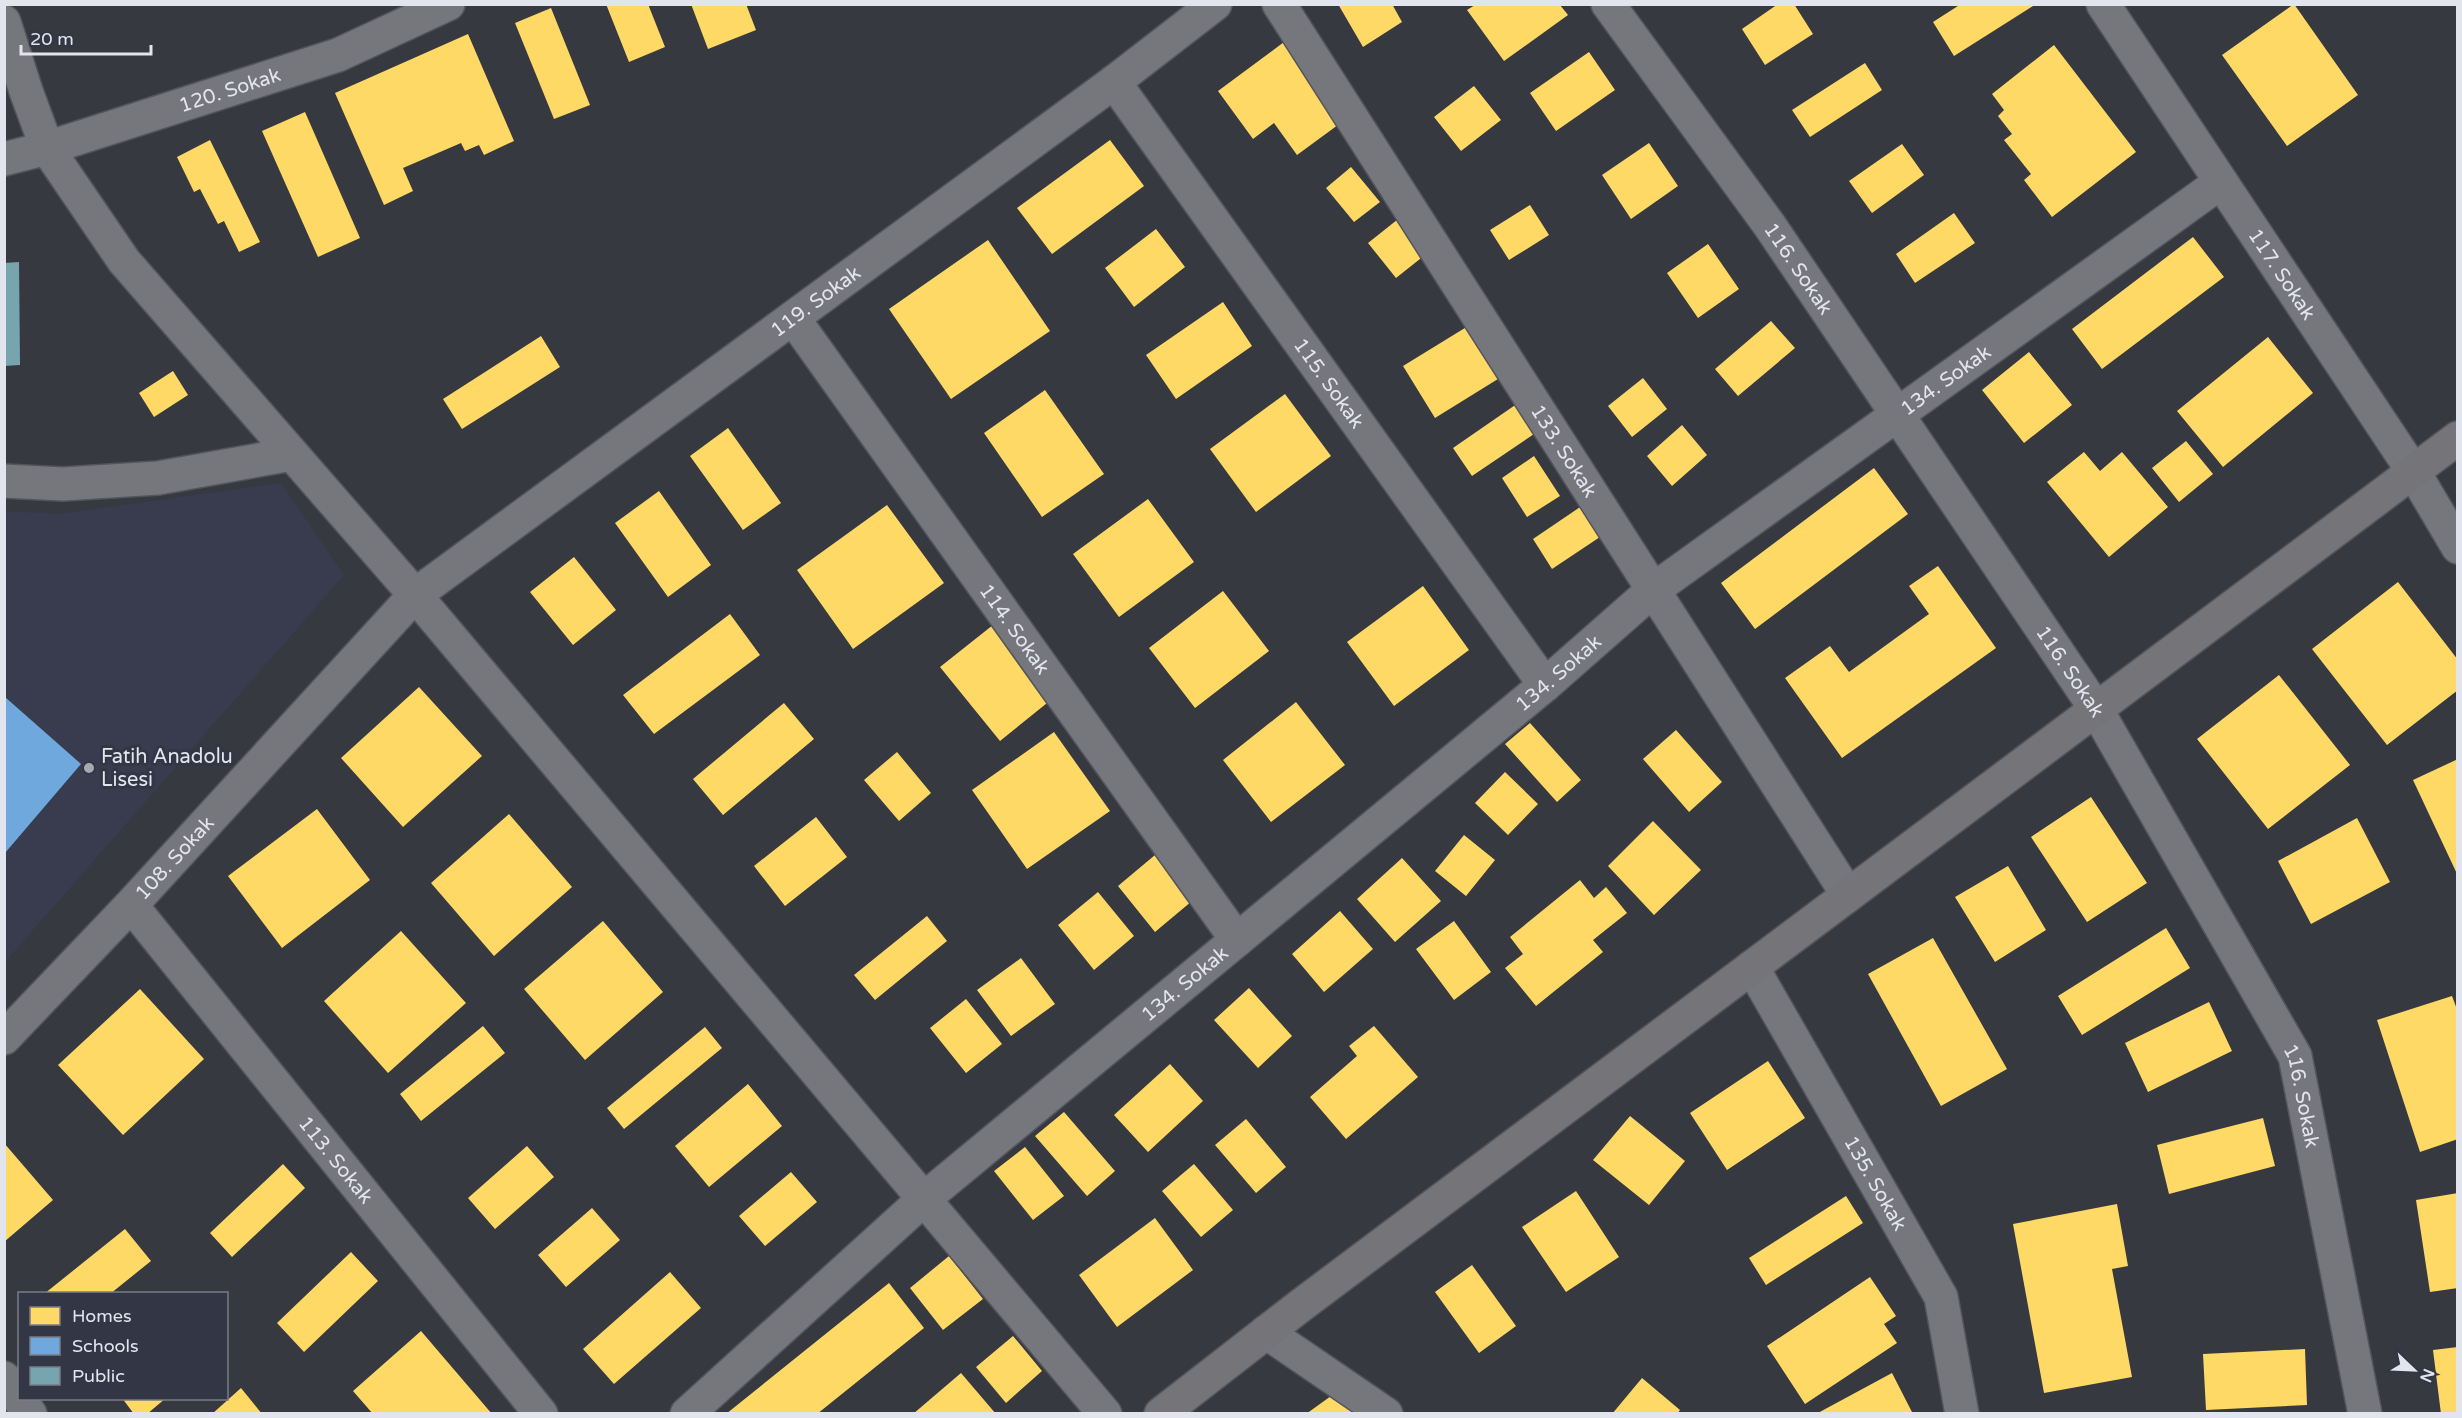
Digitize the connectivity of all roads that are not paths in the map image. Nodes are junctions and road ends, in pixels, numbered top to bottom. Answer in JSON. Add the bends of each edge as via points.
{"nodes":[{"id":1,"x":448,"y":4,"type":"edge"},
{"id":2,"x":1215,"y":4,"type":"edge"},
{"id":3,"x":1279,"y":4,"type":"edge"},
{"id":4,"x":1608,"y":4,"type":"edge"},
{"id":5,"x":2103,"y":4,"type":"edge"},
{"id":6,"x":4,"y":22,"type":"edge"},
{"id":7,"x":1114,"y":82,"type":"junction"},
{"id":8,"x":47,"y":148,"type":"junction"},
{"id":9,"x":4,"y":159,"type":"edge"},
{"id":10,"x":2221,"y":182,"type":"junction"},
{"id":11,"x":793,"y":318,"type":"junction"},
{"id":12,"x":1897,"y":414,"type":"junction"},
{"id":13,"x":2457,"y":438,"type":"edge"},
{"id":14,"x":292,"y":454,"type":"junction"},
{"id":15,"x":2413,"y":471,"type":"junction"},
{"id":16,"x":4,"y":481,"type":"edge"},
{"id":17,"x":2457,"y":547,"type":"edge"},
{"id":18,"x":1653,"y":590,"type":"junction"},
{"id":19,"x":415,"y":595,"type":"junction"},
{"id":20,"x":1545,"y":685,"type":"junction"},
{"id":21,"x":2096,"y":710,"type":"junction"},
{"id":22,"x":1848,"y":895,"type":"junction"},
{"id":23,"x":130,"y":905,"type":"junction"},
{"id":24,"x":1237,"y":940,"type":"junction"},
{"id":25,"x":1752,"y":967,"type":"junction"},
{"id":26,"x":4,"y":1038,"type":"edge"},
{"id":27,"x":924,"y":1199,"type":"junction"},
{"id":28,"x":1266,"y":1332,"type":"junction"},
{"id":29,"x":4,"y":1378,"type":"edge"},
{"id":30,"x":18,"y":1397,"type":"edge"},
{"id":31,"x":20,"y":1400,"type":"edge"},
{"id":32,"x":30,"y":1413,"type":"edge"},
{"id":33,"x":541,"y":1413,"type":"edge"},
{"id":34,"x":687,"y":1413,"type":"edge"},
{"id":35,"x":1105,"y":1413,"type":"edge"},
{"id":36,"x":1161,"y":1413,"type":"edge"},
{"id":37,"x":1386,"y":1413,"type":"edge"},
{"id":38,"x":1962,"y":1413,"type":"edge"},
{"id":39,"x":2365,"y":1413,"type":"edge"}],
"edges":[{"from":1,"to":8,"type":"street","name":"120. Sokak","via":[[338,55]]},
{"from":2,"to":7,"type":"street","name":"119. Sokak"},
{"from":3,"to":18,"type":"street","name":"133. Sokak"},
{"from":4,"to":12,"type":"street","name":"116. Sokak","via":[[1770,226]]},
{"from":5,"to":10,"type":"street","name":"117. Sokak"},
{"from":6,"to":8,"type":"street"},
{"from":7,"to":11,"type":"street","name":"119. Sokak"},
{"from":7,"to":20,"type":"street","name":"115. Sokak"},
{"from":8,"to":9,"type":"street","name":"120. Sokak"},
{"from":8,"to":14,"type":"street","via":[[124,261]]},
{"from":10,"to":12,"type":"street","name":"134. Sokak"},
{"from":10,"to":15,"type":"street","name":"117. Sokak"},
{"from":11,"to":19,"type":"street","name":"119. Sokak"},
{"from":11,"to":24,"type":"street","name":"114. Sokak"},
{"from":12,"to":18,"type":"street","name":"134. Sokak"},
{"from":12,"to":21,"type":"street","name":"116. Sokak"},
{"from":13,"to":15,"type":"main road"},
{"from":14,"to":16,"type":"street","via":[[158,477],[63,484]]},
{"from":14,"to":19,"type":"street"},
{"from":15,"to":17,"type":"street","name":"117. Sokak"},
{"from":15,"to":21,"type":"main road"},
{"from":18,"to":20,"type":"street","name":"134. Sokak"},
{"from":18,"to":22,"type":"street","name":"133. Sokak"},
{"from":19,"to":23,"type":"street","name":"108. Sokak"},
{"from":19,"to":27,"type":"street"},
{"from":20,"to":24,"type":"street","name":"134. Sokak"},
{"from":21,"to":22,"type":"main road"},
{"from":21,"to":39,"type":"street","name":"116. Sokak","via":[[2295,1056]]},
{"from":22,"to":25,"type":"main road"},
{"from":23,"to":26,"type":"street","name":"108. Sokak"},
{"from":23,"to":33,"type":"street","name":"113. Sokak"},
{"from":24,"to":27,"type":"street","name":"134. Sokak"},
{"from":25,"to":28,"type":"main road"},
{"from":25,"to":38,"type":"street","name":"135. Sokak","via":[[1941,1298]]},
{"from":27,"to":34,"type":"street","name":"134. Sokak"},
{"from":27,"to":35,"type":"street"},
{"from":28,"to":36,"type":"main road"},
{"from":28,"to":37,"type":"street"},
{"from":29,"to":30,"type":"street"},
{"from":31,"to":32,"type":"street"}]}
